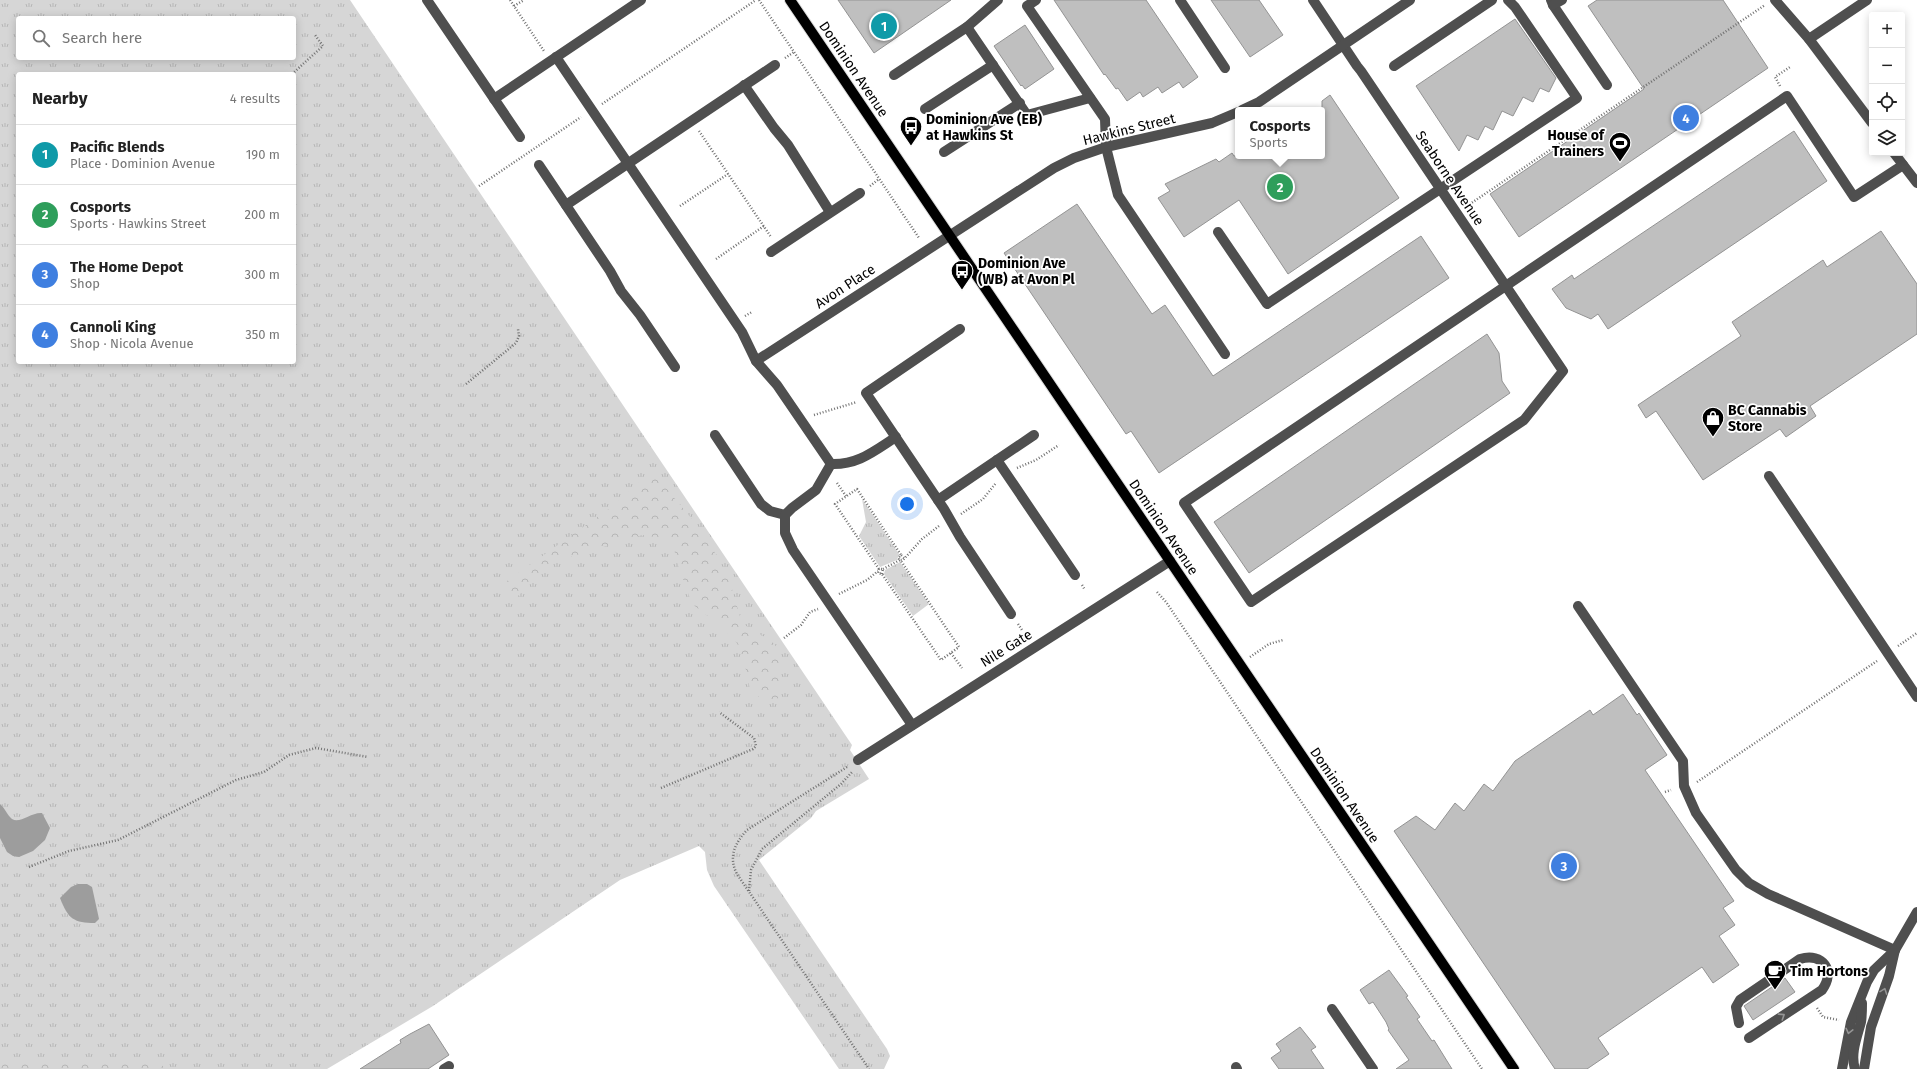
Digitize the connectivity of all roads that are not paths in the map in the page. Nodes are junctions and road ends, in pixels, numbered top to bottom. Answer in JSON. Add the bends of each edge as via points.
{"nodes":[{"id":1,"x":427,"y":0,"type":"edge"},
{"id":2,"x":641,"y":0,"type":"edge"},
{"id":3,"x":790,"y":0,"type":"edge"},
{"id":4,"x":998,"y":0,"type":"edge"},
{"id":5,"x":1036,"y":0,"type":"edge"},
{"id":6,"x":1180,"y":0,"type":"edge"},
{"id":7,"x":1313,"y":0,"type":"edge"},
{"id":8,"x":1410,"y":0,"type":"edge"},
{"id":9,"x":1492,"y":0,"type":"edge"},
{"id":10,"x":1508,"y":0,"type":"edge"},
{"id":11,"x":1562,"y":0,"type":"edge"},
{"id":12,"x":1867,"y":0,"type":"edge"},
{"id":13,"x":1552,"y":2,"type":"edge"},
{"id":14,"x":1771,"y":2,"type":"edge"},
{"id":15,"x":967,"y":27,"type":"junction"},
{"id":16,"x":1809,"y":39,"type":"junction"},
{"id":17,"x":1343,"y":45,"type":"junction"},
{"id":18,"x":556,"y":57,"type":"junction"},
{"id":19,"x":774,"y":65,"type":"dead end"},
{"id":20,"x":993,"y":65,"type":"junction"},
{"id":21,"x":1394,"y":66,"type":"dead end"},
{"id":22,"x":1225,"y":68,"type":"dead end"},
{"id":23,"x":894,"y":75,"type":"dead end"},
{"id":24,"x":744,"y":85,"type":"junction"},
{"id":25,"x":1607,"y":85,"type":"dead end"},
{"id":26,"x":1090,"y":98,"type":"junction"},
{"id":27,"x":494,"y":99,"type":"junction"},
{"id":28,"x":1020,"y":103,"type":"junction"},
{"id":29,"x":1248,"y":107,"type":"edge"},
{"id":30,"x":925,"y":109,"type":"dead end"},
{"id":31,"x":1235,"y":113,"type":"edge"},
{"id":32,"x":1870,"y":120,"type":"edge"},
{"id":33,"x":520,"y":137,"type":"road end"},
{"id":34,"x":1106,"y":147,"type":"junction"},
{"id":35,"x":944,"y":152,"type":"dead end"},
{"id":36,"x":1896,"y":156,"type":"edge"},
{"id":37,"x":628,"y":164,"type":"junction"},
{"id":38,"x":539,"y":165,"type":"road end"},
{"id":39,"x":1903,"y":165,"type":"junction"},
{"id":40,"x":1917,"y":183,"type":"edge"},
{"id":41,"x":1440,"y":188,"type":"junction"},
{"id":42,"x":860,"y":193,"type":"dead end"},
{"id":43,"x":566,"y":205,"type":"junction"},
{"id":44,"x":830,"y":212,"type":"junction"},
{"id":45,"x":1218,"y":232,"type":"dead end"},
{"id":46,"x":950,"y":235,"type":"junction"},
{"id":47,"x":774,"y":249,"type":"road end"},
{"id":48,"x":1506,"y":286,"type":"junction"},
{"id":49,"x":960,"y":329,"type":"dead end"},
{"id":50,"x":1225,"y":354,"type":"dead end"},
{"id":51,"x":756,"y":361,"type":"junction"},
{"id":52,"x":675,"y":367,"type":"dead end"},
{"id":53,"x":715,"y":435,"type":"dead end"},
{"id":54,"x":1034,"y":435,"type":"dead end"},
{"id":55,"x":896,"y":437,"type":"junction"},
{"id":56,"x":997,"y":460,"type":"junction"},
{"id":57,"x":831,"y":464,"type":"junction"},
{"id":58,"x":1769,"y":476,"type":"dead end"},
{"id":59,"x":938,"y":500,"type":"junction"},
{"id":60,"x":785,"y":516,"type":"junction"},
{"id":61,"x":1170,"y":561,"type":"junction"},
{"id":62,"x":1075,"y":575,"type":"dead end"},
{"id":63,"x":1578,"y":606,"type":"dead end"},
{"id":64,"x":1011,"y":614,"type":"dead end"},
{"id":65,"x":1917,"y":696,"type":"edge"},
{"id":66,"x":912,"y":725,"type":"junction"},
{"id":67,"x":858,"y":760,"type":"road end"},
{"id":68,"x":1917,"y":912,"type":"edge"},
{"id":69,"x":1895,"y":950,"type":"junction"},
{"id":70,"x":1863,"y":993,"type":"junction"},
{"id":71,"x":1332,"y":1009,"type":"dead end"},
{"id":72,"x":1739,"y":1023,"type":"dead end"},
{"id":73,"x":1749,"y":1038,"type":"dead end"},
{"id":74,"x":1373,"y":1069,"type":"edge"},
{"id":75,"x":1514,"y":1069,"type":"edge"},
{"id":76,"x":1842,"y":1069,"type":"edge"},
{"id":77,"x":1855,"y":1069,"type":"edge"},
{"id":78,"x":1864,"y":1069,"type":"edge"}],
"edges":[{"from":1,"to":27,"type":"street"},
{"from":2,"to":18,"type":"street"},
{"from":3,"to":46,"type":"main road","name":"Dominion Avenue"},
{"from":4,"to":15,"type":"street"},
{"from":5,"to":26,"type":"street","via":[[1027,6]]},
{"from":6,"to":22,"type":"street"},
{"from":7,"to":17,"type":"street","name":"Seaborne Avenue"},
{"from":8,"to":17,"type":"street"},
{"from":9,"to":21,"type":"street"},
{"from":10,"to":41,"type":"street","via":[[1578,98]]},
{"from":11,"to":13,"type":"street"},
{"from":12,"to":16,"type":"street"},
{"from":13,"to":25,"type":"street"},
{"from":14,"to":16,"type":"street"},
{"from":15,"to":20,"type":"street"},
{"from":15,"to":23,"type":"street"},
{"from":16,"to":32,"type":"street"},
{"from":17,"to":29,"type":"street"},
{"from":17,"to":41,"type":"street","name":"Seaborne Avenue"},
{"from":18,"to":27,"type":"street"},
{"from":18,"to":37,"type":"street"},
{"from":19,"to":24,"type":"street"},
{"from":20,"to":28,"type":"street"},
{"from":20,"to":30,"type":"street"},
{"from":24,"to":37,"type":"street"},
{"from":24,"to":44,"type":"street","via":[[788,145]]},
{"from":26,"to":28,"type":"street","via":[[1027,115]]},
{"from":26,"to":34,"type":"street","via":[[1105,119]]},
{"from":27,"to":33,"type":"street"},
{"from":28,"to":35,"type":"street"},
{"from":31,"to":34,"type":"street","name":"Hawkins Street","via":[[1212,123]]},
{"from":34,"to":46,"type":"street","name":"Hawkins Street","via":[[1054,168]]},
{"from":34,"to":50,"type":"street","via":[[1118,195]]},
{"from":36,"to":39,"type":"street"},
{"from":37,"to":43,"type":"street"},
{"from":37,"to":51,"type":"street","via":[[742,332]]},
{"from":38,"to":43,"type":"street"},
{"from":39,"to":40,"type":"street"},
{"from":39,"to":48,"type":"street","via":[[1854,197],[1787,96]]},
{"from":41,"to":45,"type":"street","via":[[1267,304]]},
{"from":41,"to":48,"type":"street","name":"Seaborne Avenue"},
{"from":42,"to":44,"type":"street"},
{"from":43,"to":52,"type":"street","via":[[621,291]]},
{"from":44,"to":47,"type":"street"},
{"from":46,"to":51,"type":"street","name":"Avon Place"},
{"from":46,"to":61,"type":"main road","name":"Dominion Avenue"},
{"from":48,"to":48,"type":"street","name":"Seaborne Avenue","via":[[1564,371],[1524,420],[1251,602],[1184,503]]},
{"from":49,"to":55,"type":"street","via":[[866,393]]},
{"from":51,"to":57,"type":"street","via":[[777,385]]},
{"from":53,"to":60,"type":"street","via":[[762,504],[770,511]]},
{"from":54,"to":56,"type":"street"},
{"from":55,"to":57,"type":"street","via":[[858,461]]},
{"from":55,"to":59,"type":"street"},
{"from":56,"to":59,"type":"street"},
{"from":56,"to":62,"type":"street"},
{"from":57,"to":60,"type":"street","via":[[816,490]]},
{"from":58,"to":65,"type":"street"},
{"from":59,"to":64,"type":"street"},
{"from":60,"to":66,"type":"street","via":[[785,534],[793,550]]},
{"from":61,"to":66,"type":"street","name":"Nile Gate"},
{"from":61,"to":75,"type":"main road","name":"Dominion Avenue"},
{"from":63,"to":69,"type":"street","via":[[1683,761],[1684,786],[1696,813],[1736,870],[1749,883],[1768,894]]},
{"from":66,"to":67,"type":"street","name":"Nile Gate"},
{"from":68,"to":69,"type":"street"},
{"from":69,"to":70,"type":"street","via":[[1874,970]]},
{"from":78,"to":69,"type":"street","one_way":true,"via":[[1871,1027],[1889,976]]},
{"from":70,"to":76,"type":"street","one_way":true,"via":[[1851,1022]]},
{"from":70,"to":77,"type":"street","via":[[1853,1062]]},
{"from":71,"to":74,"type":"street"},
{"from":73,"to":72,"type":"street","one_way":true,"via":[[1822,990],[1828,982],[1829,973],[1825,964],[1817,958],[1800,959],[1740,1000],[1736,1007]]}]}
